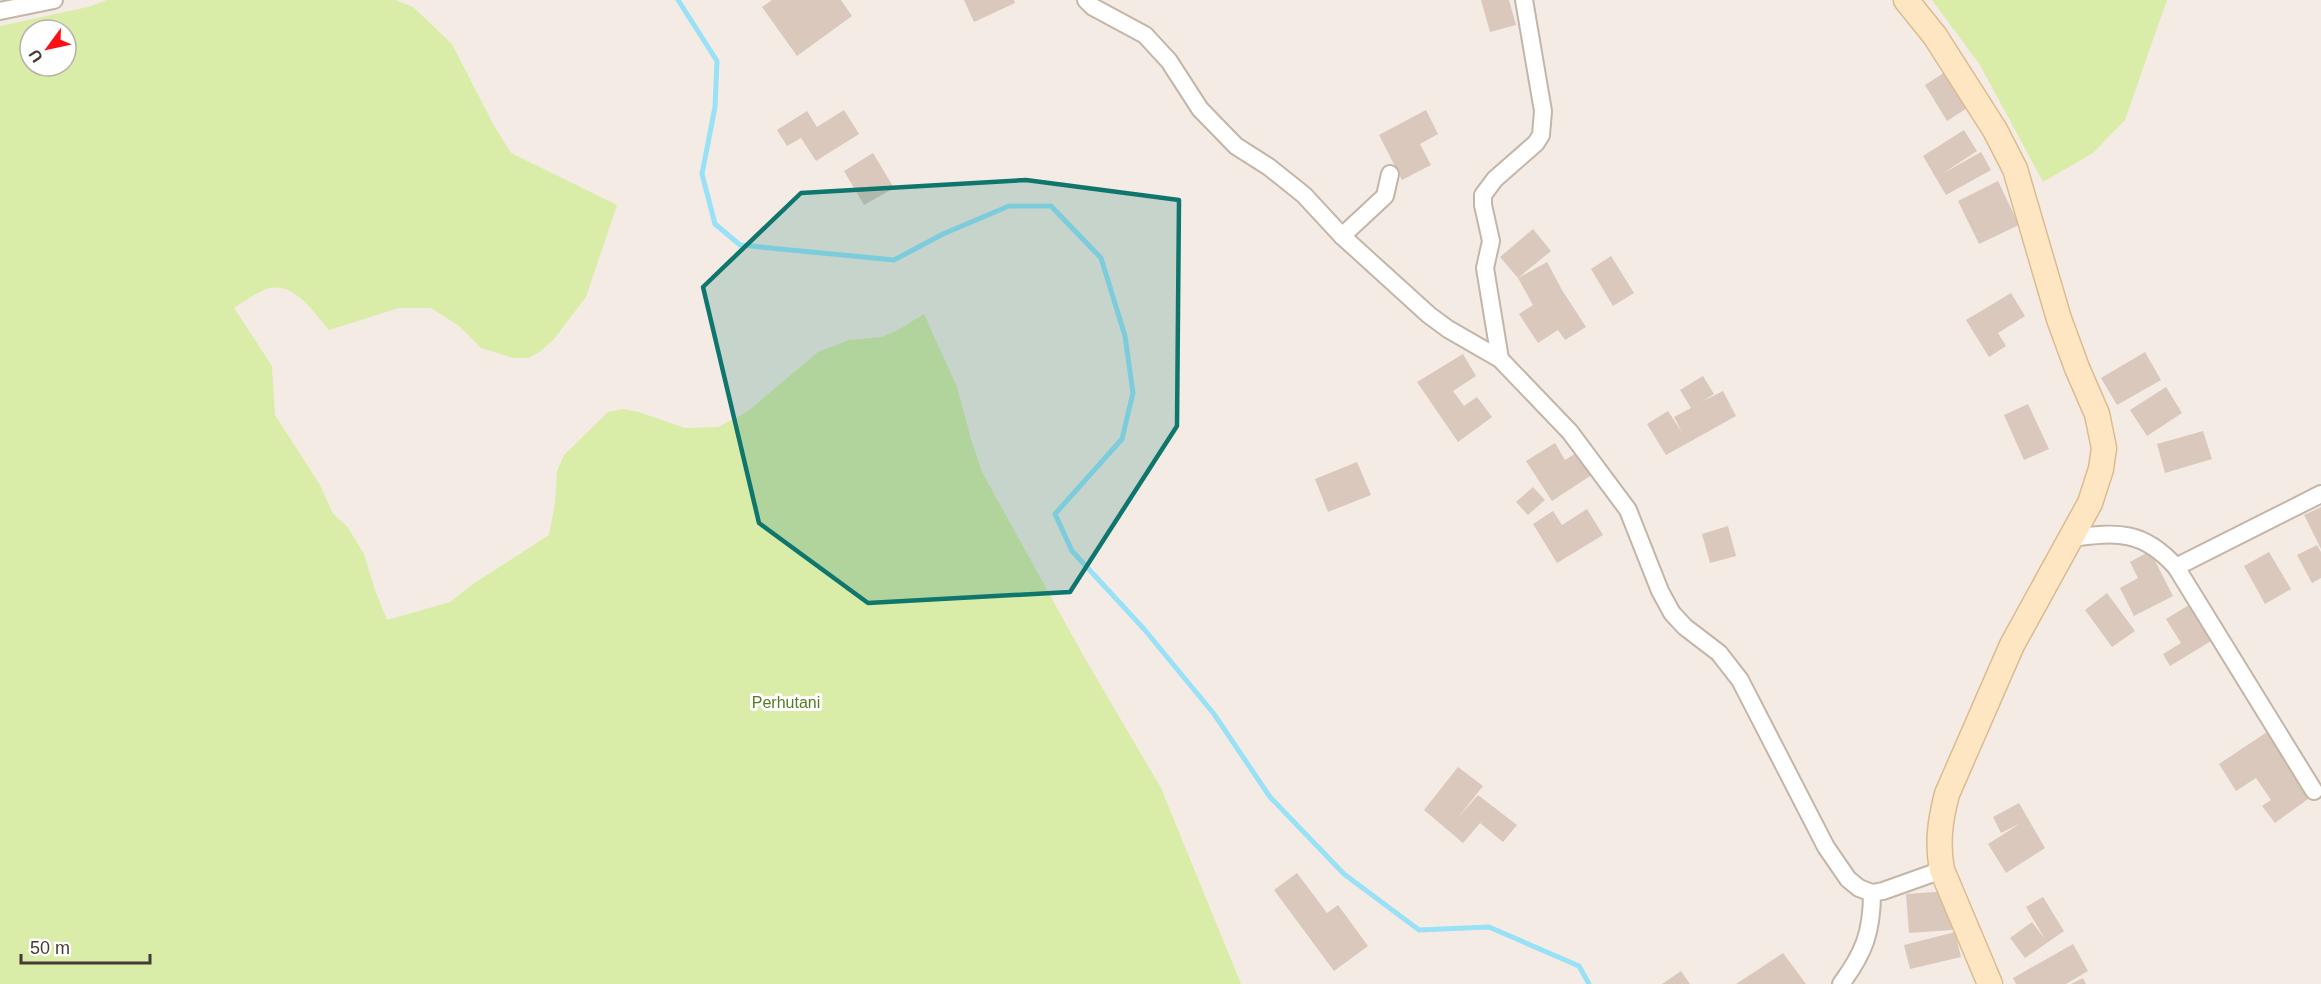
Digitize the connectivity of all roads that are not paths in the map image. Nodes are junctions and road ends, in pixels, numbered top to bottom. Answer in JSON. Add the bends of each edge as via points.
{"nodes":[{"id":1,"x":54,"y":0,"type":"edge"},
{"id":2,"x":1086,"y":0,"type":"edge"},
{"id":3,"x":1524,"y":0,"type":"edge"},
{"id":4,"x":1906,"y":0,"type":"edge"},
{"id":5,"x":0,"y":11,"type":"edge"},
{"id":6,"x":1390,"y":174,"type":"dead end"},
{"id":7,"x":1342,"y":236,"type":"junction"},
{"id":8,"x":1500,"y":359,"type":"junction"},
{"id":9,"x":2321,"y":494,"type":"edge"},
{"id":10,"x":2071,"y":538,"type":"junction"},
{"id":11,"x":2176,"y":567,"type":"junction"},
{"id":12,"x":2314,"y":791,"type":"dead end"},
{"id":13,"x":1942,"y":870,"type":"junction"},
{"id":14,"x":1872,"y":893,"type":"junction"},
{"id":15,"x":1841,"y":984,"type":"edge"},
{"id":16,"x":1990,"y":984,"type":"edge"}],
"edges":[{"from":1,"to":5,"type":"street"},
{"from":2,"to":7,"type":"street","via":[[1145,35],[1216,126],[1236,146],[1304,195]]},
{"from":3,"to":8,"type":"street","via":[[1543,111],[1541,135],[1483,195],[1491,241],[1486,275]]},
{"from":4,"to":10,"type":"street","via":[[1935,36],[2015,169],[2059,319],[2097,414],[2104,448],[2101,469],[2090,503]]},
{"from":6,"to":7,"type":"street","via":[[1385,196]]},
{"from":7,"to":8,"type":"street","via":[[1429,315]]},
{"from":8,"to":14,"type":"street","via":[[1570,432],[1615,490],[1628,510],[1672,613],[1730,664],[1836,864],[1859,888]]},
{"from":9,"to":11,"type":"street"},
{"from":10,"to":11,"type":"street","via":[[2095,535],[2144,540]]},
{"from":10,"to":13,"type":"street","via":[[2012,645],[1947,794],[1938,835]]},
{"from":11,"to":12,"type":"street"},
{"from":13,"to":14,"type":"street"},
{"from":13,"to":16,"type":"street"},
{"from":14,"to":15,"type":"street","via":[[1868,935],[1856,964]]}]}
